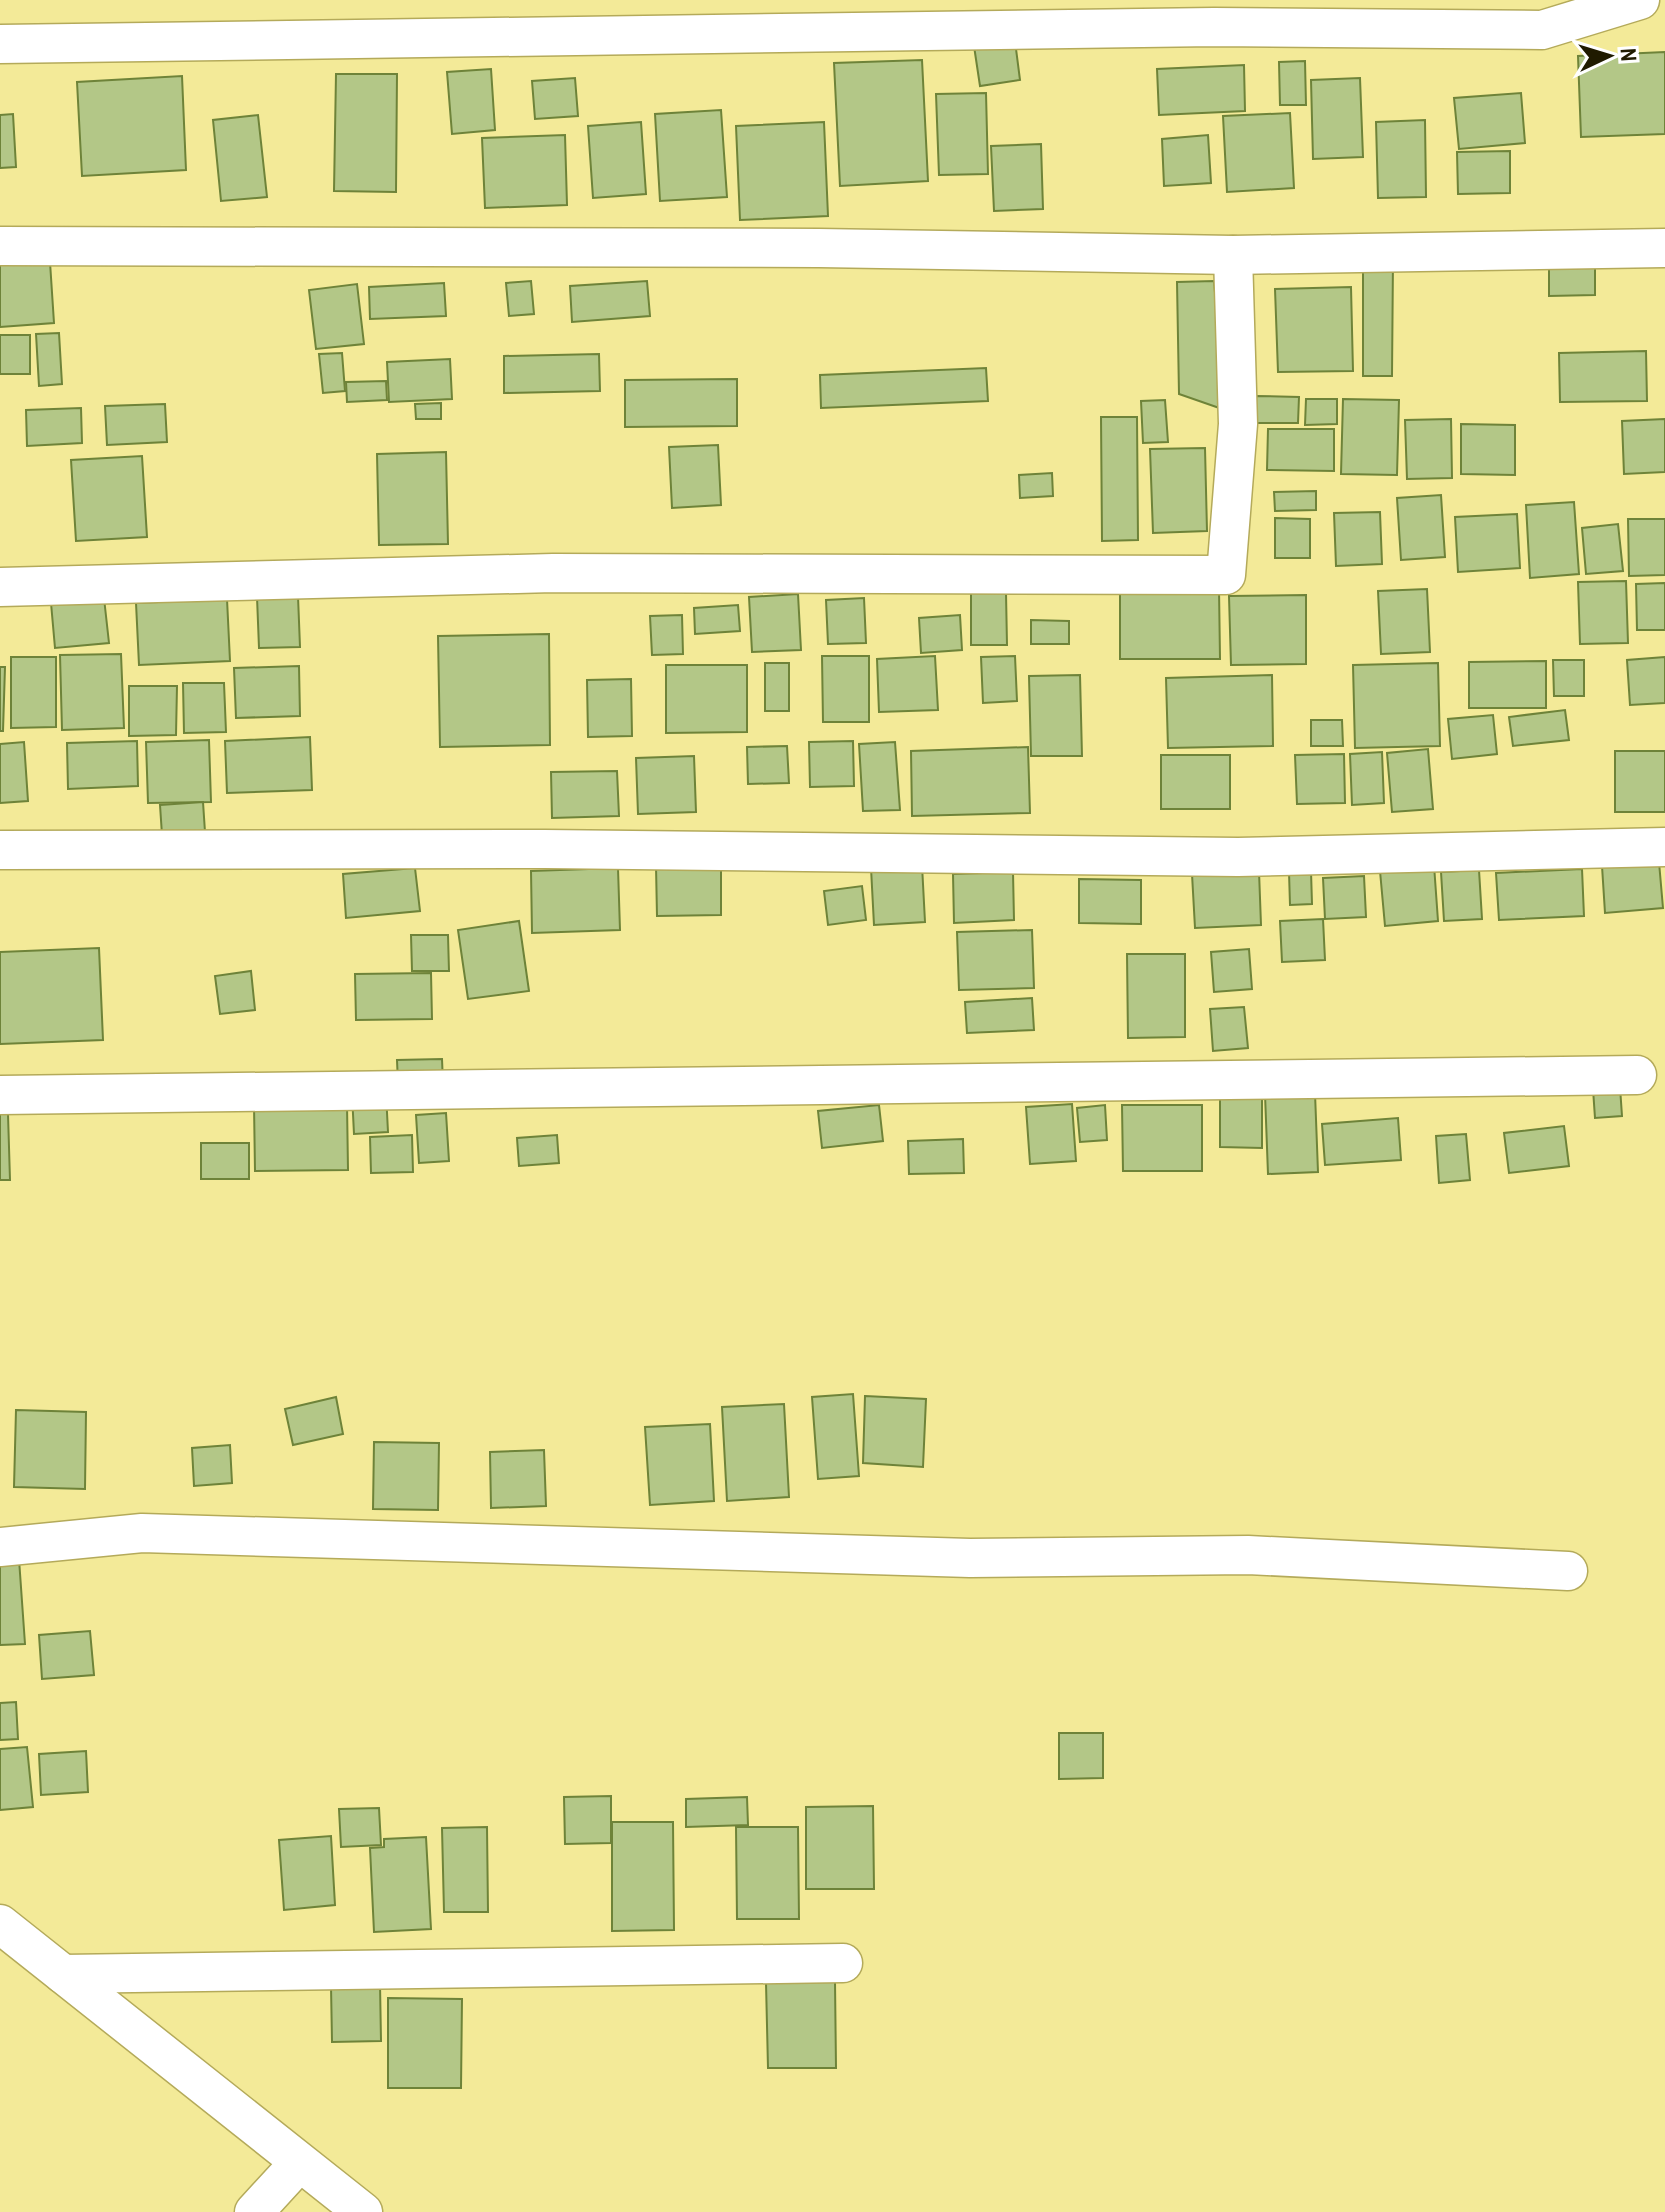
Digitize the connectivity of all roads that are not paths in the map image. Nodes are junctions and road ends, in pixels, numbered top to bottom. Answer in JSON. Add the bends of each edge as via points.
{"nodes":[{"id":1,"x":1640,"y":0,"type":"edge"},
{"id":2,"x":0,"y":44,"type":"edge"},
{"id":3,"x":0,"y":246,"type":"edge"},
{"id":4,"x":1665,"y":248,"type":"edge"},
{"id":5,"x":1233,"y":255,"type":"junction"},
{"id":6,"x":0,"y":587,"type":"edge"},
{"id":7,"x":1665,"y":847,"type":"edge"},
{"id":8,"x":0,"y":850,"type":"edge"},
{"id":9,"x":1637,"y":1075,"type":"dead end"},
{"id":10,"x":0,"y":1095,"type":"edge"},
{"id":11,"x":0,"y":1547,"type":"edge"},
{"id":12,"x":1568,"y":1571,"type":"dead end"},
{"id":13,"x":0,"y":1924,"type":"edge"},
{"id":14,"x":843,"y":1963,"type":"dead end"},
{"id":15,"x":63,"y":1974,"type":"junction"},
{"id":16,"x":299,"y":2163,"type":"junction"},
{"id":17,"x":254,"y":2212,"type":"edge"},
{"id":18,"x":363,"y":2212,"type":"edge"}],
"edges":[{"from":1,"to":2,"type":"street","via":[[1542,30],[1214,27]]},
{"from":3,"to":5,"type":"street"},
{"from":4,"to":5,"type":"street"},
{"from":5,"to":6,"type":"street","via":[[1238,424],[1226,575],[553,573]]},
{"from":7,"to":8,"type":"street","via":[[1238,857],[545,849]]},
{"from":9,"to":10,"type":"street"},
{"from":11,"to":12,"type":"street","via":[[142,1533],[970,1558],[1248,1555]]},
{"from":13,"to":15,"type":"street"},
{"from":14,"to":15,"type":"street"},
{"from":15,"to":16,"type":"street"},
{"from":16,"to":17,"type":"street"},
{"from":16,"to":18,"type":"street"}]}
